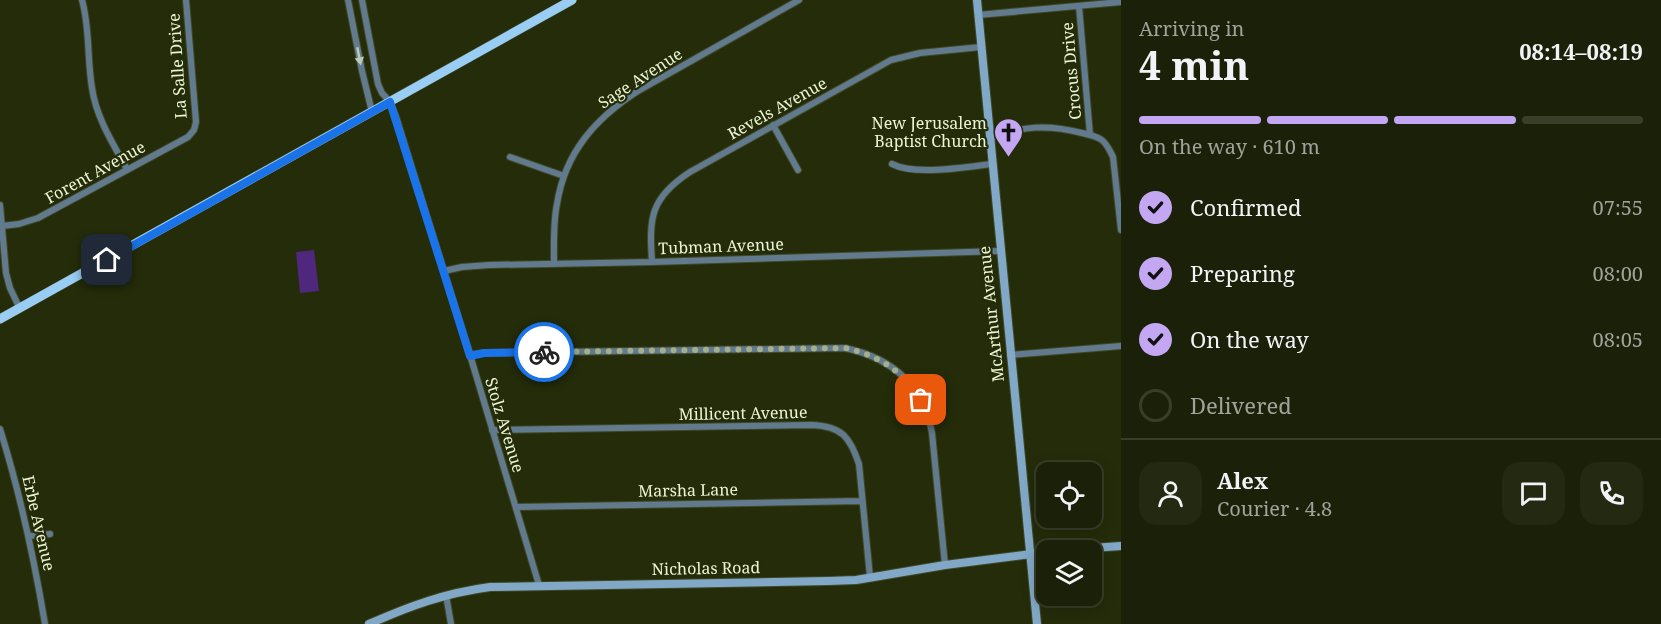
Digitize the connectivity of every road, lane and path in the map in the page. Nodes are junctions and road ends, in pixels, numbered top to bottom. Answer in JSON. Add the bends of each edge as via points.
{"nodes":[{"id":1,"x":82,"y":0,"type":"edge"},
{"id":2,"x":186,"y":0,"type":"edge"},
{"id":3,"x":348,"y":0,"type":"edge"},
{"id":4,"x":362,"y":0,"type":"edge"},
{"id":5,"x":572,"y":0,"type":"edge"},
{"id":6,"x":800,"y":0,"type":"edge"},
{"id":7,"x":977,"y":0,"type":"edge"},
{"id":8,"x":1096,"y":2,"type":"edge"},
{"id":9,"x":1121,"y":2,"type":"edge"},
{"id":10,"x":1079,"y":6,"type":"junction"},
{"id":11,"x":978,"y":15,"type":"junction"},
{"id":12,"x":981,"y":47,"type":"junction"},
{"id":13,"x":390,"y":102,"type":"junction"},
{"id":14,"x":372,"y":112,"type":"junction"},
{"id":15,"x":773,"y":125,"type":"junction"},
{"id":16,"x":195,"y":130,"type":"joint"},
{"id":17,"x":1090,"y":135,"type":"junction"},
{"id":18,"x":990,"y":138,"type":"junction"},
{"id":19,"x":510,"y":157,"type":"dead end"},
{"id":20,"x":892,"y":164,"type":"dead end"},
{"id":21,"x":992,"y":164,"type":"junction"},
{"id":22,"x":127,"y":169,"type":"junction"},
{"id":23,"x":798,"y":170,"type":"dead end"},
{"id":24,"x":564,"y":176,"type":"junction"},
{"id":25,"x":0,"y":205,"type":"edge"},
{"id":26,"x":2,"y":226,"type":"junction"},
{"id":27,"x":1121,"y":230,"type":"edge"},
{"id":28,"x":1000,"y":251,"type":"junction"},
{"id":29,"x":652,"y":262,"type":"junction"},
{"id":30,"x":554,"y":264,"type":"junction"},
{"id":31,"x":444,"y":271,"type":"junction"},
{"id":32,"x":20,"y":309,"type":"junction"},
{"id":33,"x":0,"y":319,"type":"edge"},
{"id":34,"x":1121,"y":346,"type":"edge"},
{"id":35,"x":1011,"y":355,"type":"junction"},
{"id":36,"x":470,"y":356,"type":"junction"},
{"id":37,"x":0,"y":429,"type":"edge"},
{"id":38,"x":492,"y":430,"type":"junction"},
{"id":39,"x":2,"y":440,"type":"edge"},
{"id":40,"x":861,"y":501,"type":"junction"},
{"id":41,"x":516,"y":507,"type":"junction"},
{"id":42,"x":50,"y":534,"type":"dead end"},
{"id":43,"x":29,"y":536,"type":"junction"},
{"id":44,"x":1121,"y":546,"type":"edge"},
{"id":45,"x":1102,"y":547,"type":"edge"},
{"id":46,"x":1036,"y":554,"type":"edge"},
{"id":47,"x":1030,"y":555,"type":"junction"},
{"id":48,"x":945,"y":564,"type":"junction"},
{"id":49,"x":870,"y":577,"type":"junction"},
{"id":50,"x":539,"y":585,"type":"junction"},
{"id":51,"x":446,"y":595,"type":"junction"},
{"id":52,"x":45,"y":624,"type":"edge"},
{"id":53,"x":369,"y":624,"type":"edge"},
{"id":54,"x":451,"y":624,"type":"edge"},
{"id":55,"x":1036,"y":624,"type":"edge"}],
"edges":[{"from":1,"to":22,"type":"street","via":[[93,96]]},
{"from":2,"to":16,"type":"street","name":"La Salle Drive"},
{"from":3,"to":14,"type":"street","one_way":true},
{"from":4,"to":13,"type":"street","name":"Stolz Avenue","via":[[378,84]]},
{"from":5,"to":13,"type":"main road"},
{"from":6,"to":24,"type":"street","name":"Sage Avenue","via":[[613,108],[584,138]]},
{"from":7,"to":11,"type":"street","name":"McArthur Avenue"},
{"from":8,"to":9,"type":"street"},
{"from":8,"to":10,"type":"street"},
{"from":10,"to":11,"type":"street"},
{"from":10,"to":17,"type":"street","name":"Crocus Drive"},
{"from":11,"to":12,"type":"street","name":"McArthur Avenue"},
{"from":12,"to":15,"type":"street","name":"Revels Avenue","via":[[891,60]]},
{"from":12,"to":18,"type":"street","name":"McArthur Avenue"},
{"from":13,"to":14,"type":"main road"},
{"from":13,"to":31,"type":"street","name":"Stolz Avenue"},
{"from":14,"to":32,"type":"main road"},
{"from":15,"to":23,"type":"street"},
{"from":15,"to":29,"type":"street","name":"Revels Avenue","via":[[669,187],[653,216]]},
{"from":16,"to":22,"type":"street","name":"Forent Avenue"},
{"from":17,"to":18,"type":"street","via":[[1039,127]]},
{"from":17,"to":27,"type":"street","name":"Crocus Drive","via":[[1103,141],[1113,157]]},
{"from":18,"to":21,"type":"street","name":"McArthur Avenue"},
{"from":19,"to":24,"type":"street"},
{"from":20,"to":21,"type":"street","via":[[928,170]]},
{"from":21,"to":28,"type":"street","name":"McArthur Avenue"},
{"from":22,"to":26,"type":"street","name":"Forent Avenue","via":[[38,218]]},
{"from":24,"to":30,"type":"street","name":"Sage Avenue","via":[[555,213]]},
{"from":25,"to":26,"type":"street"},
{"from":26,"to":32,"type":"street","via":[[6,273]]},
{"from":28,"to":29,"type":"street","name":"Tubman Avenue"},
{"from":28,"to":35,"type":"street","name":"McArthur Avenue"},
{"from":29,"to":30,"type":"street","name":"Tubman Avenue"},
{"from":30,"to":31,"type":"street","name":"Tubman Avenue","via":[[489,265]]},
{"from":31,"to":36,"type":"street","name":"Stolz Avenue"},
{"from":32,"to":33,"type":"main road"},
{"from":34,"to":35,"type":"street"},
{"from":35,"to":47,"type":"street","name":"McArthur Avenue"},
{"from":36,"to":38,"type":"street","name":"Stolz Avenue"},
{"from":36,"to":48,"type":"street","via":[[845,348],[876,357],[909,382],[929,419]]},
{"from":37,"to":39,"type":"street","name":"Erbe Avenue"},
{"from":38,"to":40,"type":"street","name":"Millicent Avenue","via":[[823,425],[842,433],[851,444],[858,464]]},
{"from":38,"to":41,"type":"street","name":"Stolz Avenue"},
{"from":39,"to":43,"type":"street","name":"Erbe Avenue"},
{"from":40,"to":41,"type":"street","name":"Marsha Lane"},
{"from":40,"to":49,"type":"street","name":"Millicent Avenue"},
{"from":41,"to":50,"type":"street","name":"Stolz Avenue"},
{"from":42,"to":43,"type":"street"},
{"from":43,"to":52,"type":"street","name":"Erbe Avenue"},
{"from":44,"to":45,"type":"street"},
{"from":46,"to":47,"type":"street","name":"Nicholas Road"},
{"from":47,"to":48,"type":"street","name":"Nicholas Road"},
{"from":47,"to":55,"type":"street","name":"McArthur Avenue"},
{"from":48,"to":49,"type":"street","name":"Nicholas Road"},
{"from":49,"to":50,"type":"street","name":"Nicholas Road","via":[[820,582]]},
{"from":50,"to":51,"type":"street","name":"Nicholas Road","via":[[490,587]]},
{"from":51,"to":53,"type":"street","name":"Nicholas Road"},
{"from":51,"to":54,"type":"street"}]}
